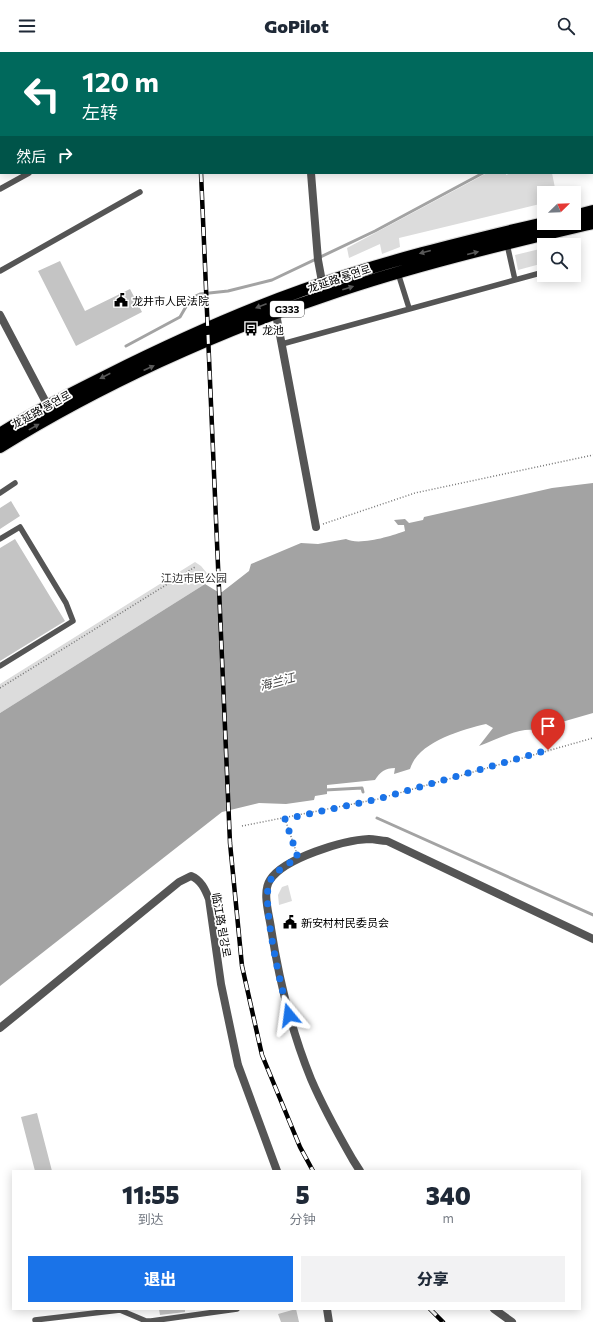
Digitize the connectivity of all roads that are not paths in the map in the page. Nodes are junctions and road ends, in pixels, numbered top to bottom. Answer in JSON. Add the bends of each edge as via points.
{"nodes":[{"id":1,"x":27,"y":174,"type":"edge"},
{"id":2,"x":311,"y":174,"type":"edge"},
{"id":3,"x":0,"y":190,"type":"edge"},
{"id":4,"x":140,"y":192,"type":"dead end"},
{"id":5,"x":593,"y":211,"type":"edge"},
{"id":6,"x":581,"y":214,"type":"edge"},
{"id":7,"x":593,"y":223,"type":"edge"},
{"id":8,"x":537,"y":225,"type":"edge"},
{"id":9,"x":507,"y":244,"type":"junction"},
{"id":10,"x":0,"y":271,"type":"edge"},
{"id":11,"x":398,"y":273,"type":"junction"},
{"id":12,"x":537,"y":274,"type":"edge"},
{"id":13,"x":515,"y":280,"type":"junction"},
{"id":14,"x":322,"y":283,"type":"junction"},
{"id":15,"x":326,"y":295,"type":"junction"},
{"id":16,"x":410,"y":308,"type":"junction"},
{"id":17,"x":276,"y":314,"type":"junction"},
{"id":18,"x":0,"y":315,"type":"edge"},
{"id":19,"x":282,"y":344,"type":"junction"},
{"id":20,"x":51,"y":411,"type":"junction"},
{"id":21,"x":0,"y":434,"type":"edge"},
{"id":22,"x":0,"y":447,"type":"edge"},
{"id":23,"x":15,"y":483,"type":"dead end"},
{"id":24,"x":0,"y":492,"type":"edge"},
{"id":25,"x":316,"y":527,"type":"road end"},
{"id":26,"x":0,"y":539,"type":"edge"},
{"id":27,"x":0,"y":666,"type":"edge"},
{"id":28,"x":593,"y":939,"type":"edge"},
{"id":29,"x":0,"y":1028,"type":"edge"},
{"id":30,"x":277,"y":1170,"type":"edge"},
{"id":31,"x":359,"y":1170,"type":"edge"},
{"id":32,"x":120,"y":1310,"type":"edge"},
{"id":33,"x":120,"y":1310,"type":"edge"},
{"id":34,"x":230,"y":1310,"type":"edge"},
{"id":35,"x":327,"y":1310,"type":"edge"},
{"id":36,"x":495,"y":1310,"type":"edge"},
{"id":37,"x":35,"y":1320,"type":"dead end"},
{"id":38,"x":329,"y":1322,"type":"edge"},
{"id":39,"x":512,"y":1322,"type":"edge"}],
"edges":[{"from":1,"to":3,"type":"lane"},
{"from":2,"to":14,"type":"street"},
{"from":4,"to":10,"type":"lane"},
{"from":5,"to":6,"type":"highway"},
{"from":7,"to":9,"type":"highway","name":"龙延路 룡연로","number":"G333"},
{"from":8,"to":14,"type":"highway","name":"龙延路 룡연로","number":"G333","one_way":true,"via":[[409,256]]},
{"from":11,"to":9,"type":"highway","name":"龙延路 룡연로","number":"G333","one_way":true},
{"from":9,"to":13,"type":"lane"},
{"from":15,"to":11,"type":"highway","name":"龙延路 룡연로","number":"G333","one_way":true},
{"from":11,"to":16,"type":"lane"},
{"from":12,"to":13,"type":"lane"},
{"from":13,"to":16,"type":"lane"},
{"from":14,"to":15,"type":"street"},
{"from":14,"to":20,"type":"highway","name":"龙延路 룡연로","number":"G333","one_way":true,"via":[[208,327],[131,363]]},
{"from":15,"to":17,"type":"highway","name":"龙延路 룡연로","number":"G333"},
{"from":16,"to":19,"type":"lane"},
{"from":17,"to":19,"type":"street"},
{"from":20,"to":17,"type":"highway","name":"龙延路 룡연로","number":"G333","one_way":true},
{"from":18,"to":20,"type":"street"},
{"from":19,"to":25,"type":"street"},
{"from":20,"to":21,"type":"highway","name":"龙延路 룡연로","number":"G333"},
{"from":22,"to":20,"type":"highway","name":"龙延路 룡연로","number":"G333","one_way":true},
{"from":23,"to":24,"type":"lane"},
{"from":26,"to":27,"type":"lane","via":[[20,527],[66,603],[73,621]]},
{"from":28,"to":31,"type":"street","via":[[387,841],[369,839],[350,842],[298,858],[275,875],[267,888],[267,901],[284,1000],[297,1044],[312,1081]]},
{"from":29,"to":30,"type":"street","name":"临江路 림강로","via":[[179,882],[191,876],[197,878],[209,899],[221,984],[238,1065]]},
{"from":32,"to":34,"type":"lane","via":[[152,1321]]},
{"from":33,"to":37,"type":"lane"},
{"from":35,"to":38,"type":"street"},
{"from":36,"to":39,"type":"street"}]}
